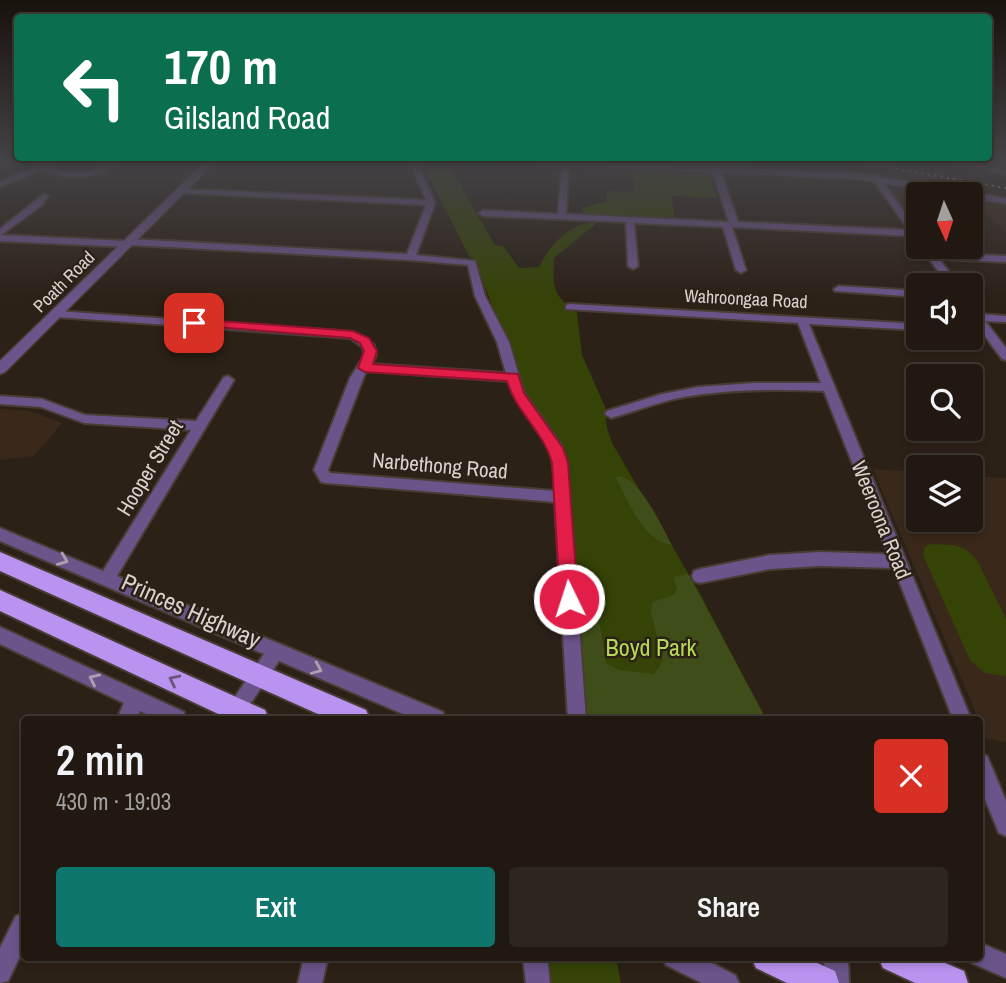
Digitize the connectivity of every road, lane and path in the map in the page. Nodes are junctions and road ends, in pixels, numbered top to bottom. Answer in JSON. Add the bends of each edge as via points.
{"nodes":[{"id":1,"x":35,"y":207,"type":"edge"},
{"id":2,"x":165,"y":207,"type":"edge"},
{"id":3,"x":429,"y":207,"type":"edge"},
{"id":4,"x":564,"y":207,"type":"edge"},
{"id":5,"x":726,"y":207,"type":"edge"},
{"id":6,"x":483,"y":213,"type":"dead end"},
{"id":7,"x":562,"y":216,"type":"junction"},
{"id":8,"x":630,"y":220,"type":"junction"},
{"id":9,"x":730,"y":224,"type":"junction"},
{"id":10,"x":906,"y":235,"type":"edge"},
{"id":11,"x":2,"y":239,"type":"edge"},
{"id":12,"x":128,"y":244,"type":"junction"},
{"id":13,"x":410,"y":257,"type":"junction"},
{"id":14,"x":984,"y":258,"type":"edge"},
{"id":15,"x":934,"y":259,"type":"edge"},
{"id":16,"x":1006,"y":259,"type":"edge"},
{"id":17,"x":633,"y":265,"type":"dead end"},
{"id":18,"x":741,"y":270,"type":"dead end"},
{"id":19,"x":945,"y":273,"type":"edge"},
{"id":20,"x":839,"y":289,"type":"dead end"},
{"id":21,"x":906,"y":293,"type":"edge"},
{"id":22,"x":570,"y":307,"type":"dead end"},
{"id":23,"x":57,"y":314,"type":"junction"},
{"id":24,"x":983,"y":315,"type":"edge"},
{"id":25,"x":1006,"y":319,"type":"edge"},
{"id":26,"x":802,"y":320,"type":"junction"},
{"id":27,"x":983,"y":325,"type":"edge"},
{"id":28,"x":906,"y":326,"type":"edge"},
{"id":29,"x":983,"y":331,"type":"edge"},
{"id":30,"x":987,"y":331,"type":"junction"},
{"id":31,"x":1006,"y":356,"type":"edge"},
{"id":32,"x":365,"y":368,"type":"junction"},
{"id":33,"x":0,"y":369,"type":"edge"},
{"id":34,"x":513,"y":377,"type":"junction"},
{"id":35,"x":228,"y":380,"type":"dead end"},
{"id":36,"x":827,"y":387,"type":"junction"},
{"id":37,"x":0,"y":400,"type":"edge"},
{"id":38,"x":611,"y":414,"type":"dead end"},
{"id":39,"x":199,"y":426,"type":"junction"},
{"id":40,"x":561,"y":497,"type":"junction"},
{"id":41,"x":0,"y":534,"type":"edge"},
{"id":42,"x":0,"y":561,"type":"edge"},
{"id":43,"x":897,"y":561,"type":"junction"},
{"id":44,"x":700,"y":576,"type":"dead end"},
{"id":45,"x":107,"y":578,"type":"junction"},
{"id":46,"x":0,"y":600,"type":"edge"},
{"id":47,"x":0,"y":635,"type":"edge"},
{"id":48,"x":276,"y":651,"type":"junction"},
{"id":49,"x":259,"y":676,"type":"junction"},
{"id":50,"x":136,"y":699,"type":"junction"},
{"id":51,"x":128,"y":716,"type":"edge"},
{"id":52,"x":171,"y":716,"type":"edge"},
{"id":53,"x":240,"y":716,"type":"edge"},
{"id":54,"x":349,"y":716,"type":"edge"},
{"id":55,"x":429,"y":716,"type":"edge"},
{"id":56,"x":577,"y":716,"type":"edge"},
{"id":57,"x":961,"y":716,"type":"edge"},
{"id":58,"x":983,"y":771,"type":"edge"},
{"id":59,"x":1006,"y":826,"type":"edge"},
{"id":60,"x":21,"y":930,"type":"edge"},
{"id":61,"x":983,"y":956,"type":"edge"},
{"id":62,"x":315,"y":961,"type":"edge"},
{"id":63,"x":535,"y":961,"type":"edge"},
{"id":64,"x":682,"y":961,"type":"edge"},
{"id":65,"x":776,"y":961,"type":"edge"},
{"id":66,"x":836,"y":961,"type":"edge"},
{"id":67,"x":903,"y":961,"type":"edge"},
{"id":68,"x":1006,"y":966,"type":"edge"},
{"id":69,"x":0,"y":973,"type":"edge"},
{"id":70,"x":310,"y":983,"type":"edge"},
{"id":71,"x":538,"y":983,"type":"edge"},
{"id":72,"x":727,"y":983,"type":"edge"},
{"id":73,"x":823,"y":983,"type":"edge"},
{"id":74,"x":836,"y":983,"type":"edge"},
{"id":75,"x":952,"y":983,"type":"edge"}],
"edges":[{"from":1,"to":11,"type":"street"},
{"from":2,"to":12,"type":"street","name":"Poath Road"},
{"from":3,"to":13,"type":"street"},
{"from":4,"to":7,"type":"street"},
{"from":5,"to":9,"type":"street"},
{"from":6,"to":7,"type":"street"},
{"from":7,"to":8,"type":"street"},
{"from":8,"to":9,"type":"street"},
{"from":8,"to":17,"type":"street"},
{"from":9,"to":10,"type":"street"},
{"from":9,"to":18,"type":"street"},
{"from":11,"to":12,"type":"street"},
{"from":12,"to":13,"type":"street"},
{"from":12,"to":23,"type":"street","name":"Poath Road"},
{"from":13,"to":34,"type":"street","via":[[474,265],[480,296],[503,342]]},
{"from":14,"to":16,"type":"street"},
{"from":15,"to":19,"type":"street"},
{"from":20,"to":21,"type":"street"},
{"from":22,"to":26,"type":"street","name":"Wahroongaa Road"},
{"from":23,"to":32,"type":"street","via":[[345,332],[369,345]]},
{"from":23,"to":33,"type":"street","name":"Poath Road"},
{"from":24,"to":25,"type":"street"},
{"from":26,"to":28,"type":"street","name":"Wahroongaa Road"},
{"from":26,"to":36,"type":"street","name":"Weeroona Road"},
{"from":27,"to":30,"type":"street"},
{"from":29,"to":30,"type":"street"},
{"from":30,"to":31,"type":"street"},
{"from":32,"to":34,"type":"street"},
{"from":32,"to":40,"type":"street","name":"Narbethong Road","via":[[356,378],[321,470],[326,478]]},
{"from":34,"to":40,"type":"street","via":[[518,394],[556,448]]},
{"from":35,"to":39,"type":"street","name":"Hooper Street"},
{"from":36,"to":38,"type":"street","via":[[722,388]]},
{"from":36,"to":43,"type":"street","name":"Weeroona Road"},
{"from":37,"to":39,"type":"street","via":[[42,403],[84,419]]},
{"from":39,"to":45,"type":"street","name":"Hooper Street"},
{"from":40,"to":56,"type":"street"},
{"from":41,"to":45,"type":"street","one_way":true},
{"from":42,"to":49,"type":"highway","name":"Princes Highway"},
{"from":43,"to":44,"type":"street","via":[[770,562]]},
{"from":43,"to":57,"type":"street","name":"Weeroona Road"},
{"from":45,"to":48,"type":"street"},
{"from":53,"to":46,"type":"highway","one_way":true},
{"from":50,"to":47,"type":"street","one_way":true},
{"from":48,"to":49,"type":"street"},
{"from":48,"to":55,"type":"street","one_way":true},
{"from":49,"to":53,"type":"street"},
{"from":49,"to":54,"type":"highway","name":"Princes Highway"},
{"from":50,"to":51,"type":"street"},
{"from":50,"to":52,"type":"street"},
{"from":58,"to":59,"type":"street"},
{"from":60,"to":69,"type":"street"},
{"from":61,"to":68,"type":"street"},
{"from":62,"to":70,"type":"street"},
{"from":63,"to":71,"type":"street"},
{"from":64,"to":72,"type":"street"},
{"from":65,"to":73,"type":"highway"},
{"from":66,"to":74,"type":"street"},
{"from":67,"to":75,"type":"highway"}]}
